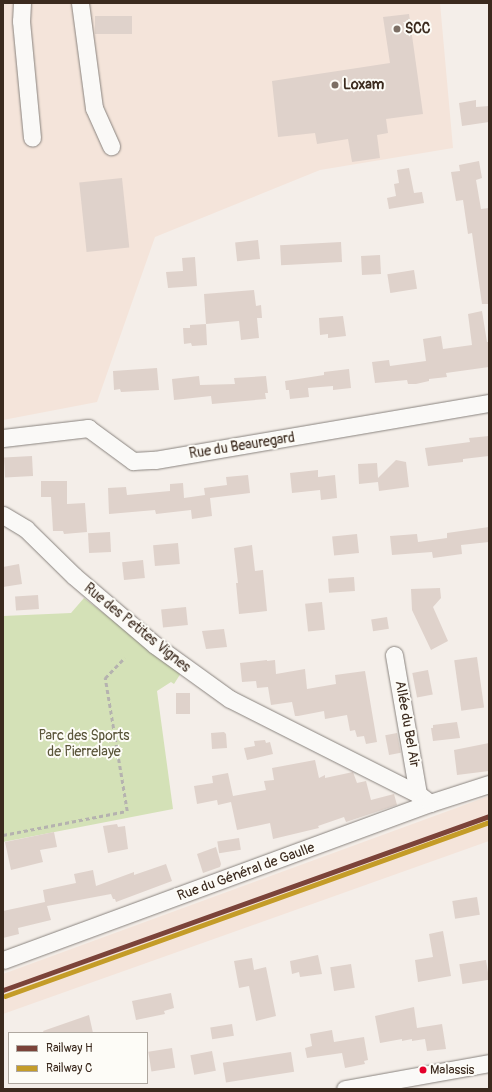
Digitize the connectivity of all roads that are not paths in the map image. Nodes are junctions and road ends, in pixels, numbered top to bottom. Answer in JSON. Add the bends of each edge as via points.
{"nodes":[{"id":1,"x":22,"y":3,"type":"edge"},
{"id":2,"x":80,"y":3,"type":"edge"},
{"id":3,"x":32,"y":137,"type":"dead end"},
{"id":4,"x":111,"y":146,"type":"dead end"},
{"id":5,"x":489,"y":403,"type":"edge"},
{"id":6,"x":3,"y":438,"type":"edge"},
{"id":7,"x":3,"y":515,"type":"edge"},
{"id":8,"x":394,"y":655,"type":"dead end"},
{"id":9,"x":489,"y":784,"type":"edge"},
{"id":10,"x":424,"y":799,"type":"junction"},
{"id":11,"x":3,"y":960,"type":"edge"},
{"id":12,"x":489,"y":1063,"type":"edge"},
{"id":13,"x":345,"y":1089,"type":"edge"}],
"edges":[{"from":1,"to":3,"type":"street","via":[[21,21]]},
{"from":2,"to":4,"type":"street","via":[[94,108]]},
{"from":5,"to":6,"type":"street","name":"Rue du Beauregard","via":[[155,460],[133,461],[88,428]]},
{"from":7,"to":10,"type":"street","name":"Rue des Petites Vignes","via":[[26,529],[74,576],[155,645],[230,699]]},
{"from":8,"to":10,"type":"street","name":"Allée du Bel Air"},
{"from":9,"to":10,"type":"street","name":"Rue du Général de Gaulle"},
{"from":10,"to":11,"type":"street","name":"Rue du Général de Gaulle"},
{"from":12,"to":13,"type":"street"}]}
